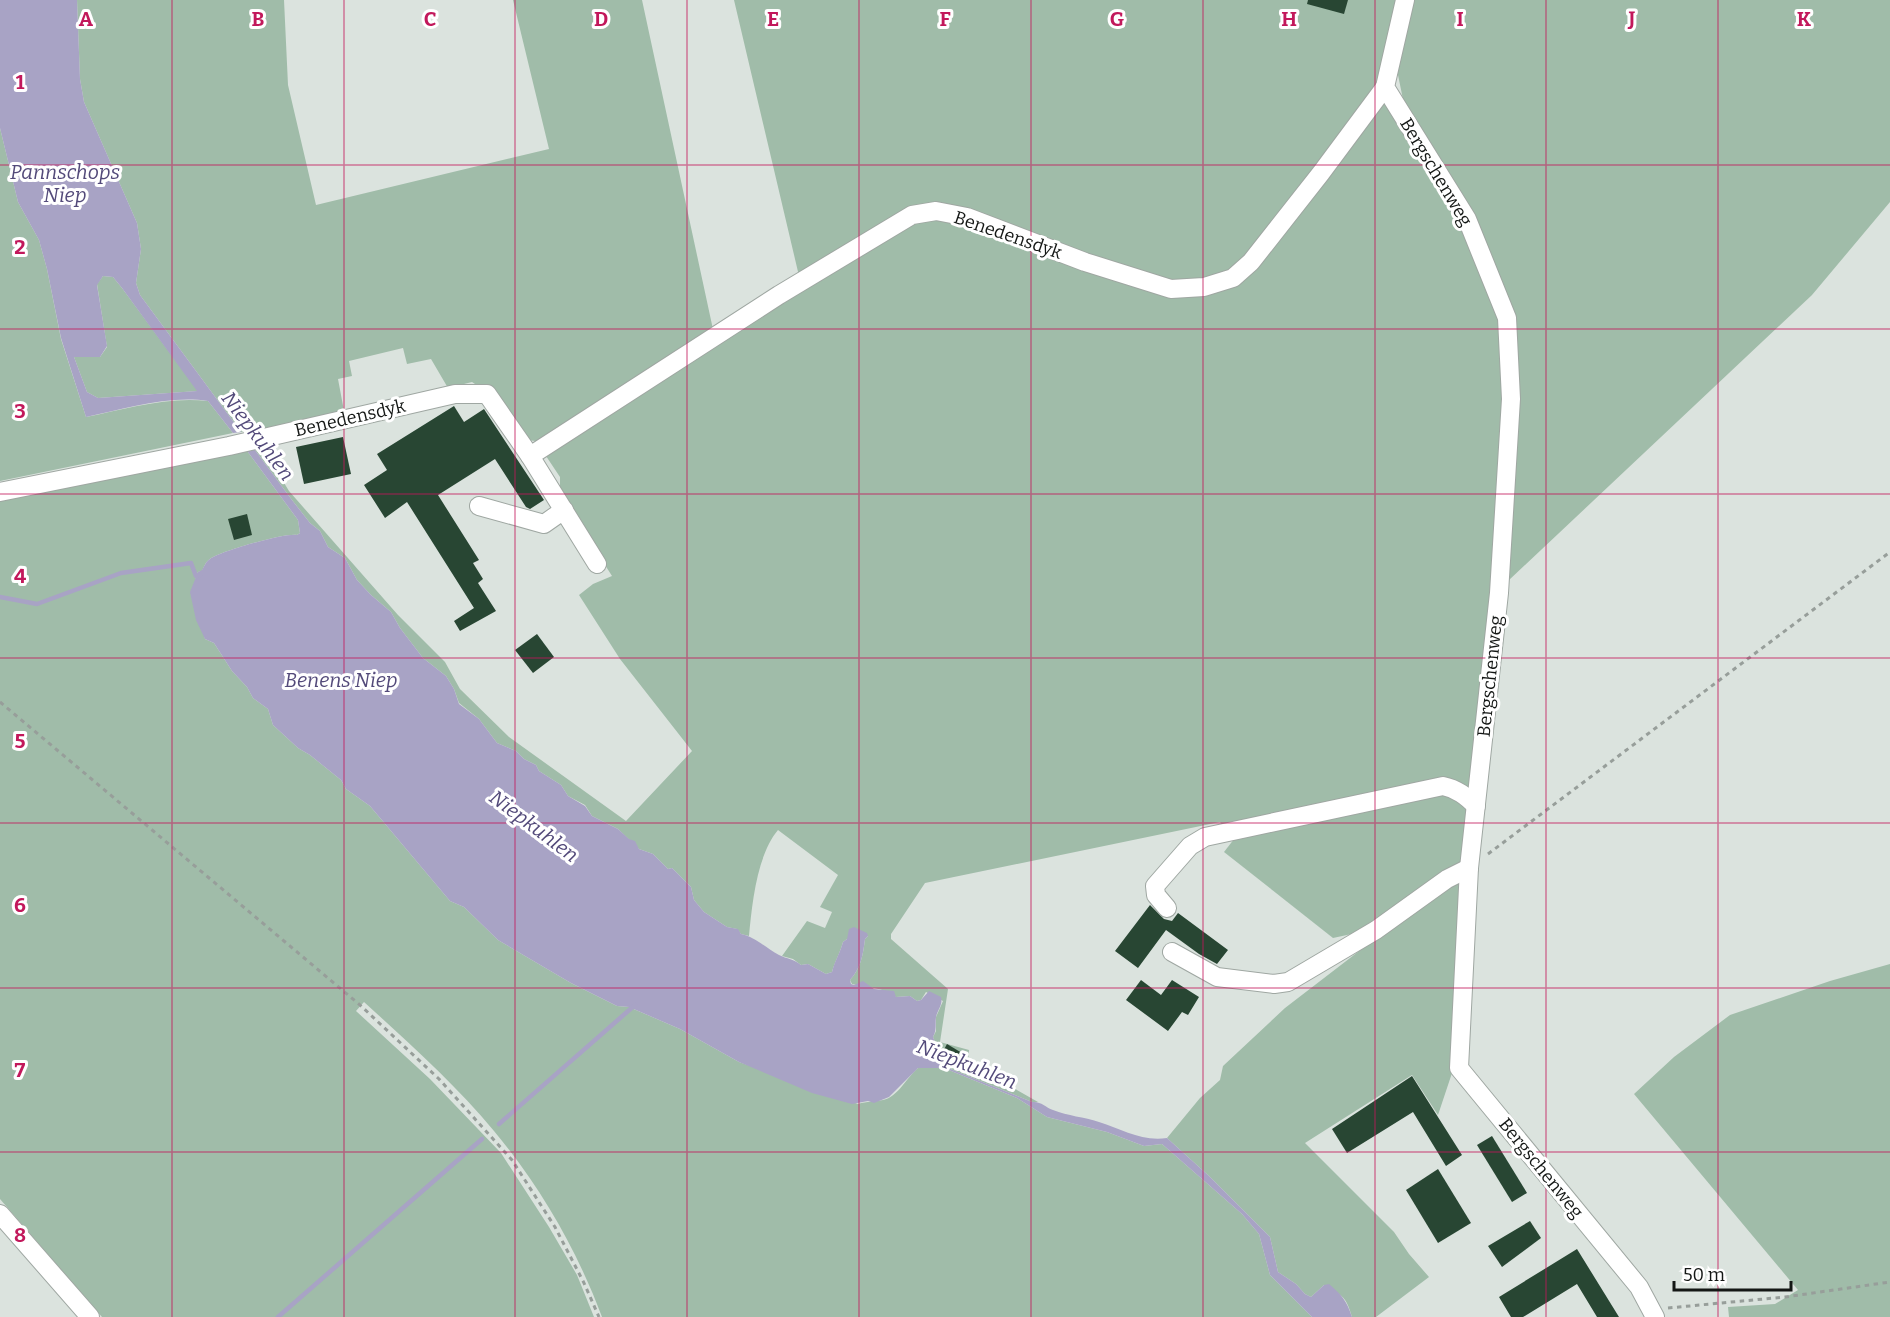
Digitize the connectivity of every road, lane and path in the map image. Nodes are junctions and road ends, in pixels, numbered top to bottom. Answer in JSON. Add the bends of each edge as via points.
{"nodes":[{"id":1,"x":1405,"y":0,"type":"edge"},
{"id":2,"x":1385,"y":87,"type":"junction"},
{"id":3,"x":530,"y":456,"type":"junction"},
{"id":4,"x":0,"y":492,"type":"edge"},
{"id":5,"x":479,"y":506,"type":"dead end"},
{"id":6,"x":564,"y":510,"type":"junction"},
{"id":7,"x":1890,"y":552,"type":"edge"},
{"id":8,"x":597,"y":564,"type":"dead end"},
{"id":9,"x":0,"y":702,"type":"edge"},
{"id":10,"x":1476,"y":806,"type":"junction"},
{"id":11,"x":1469,"y":868,"type":"junction"},
{"id":12,"x":1167,"y":908,"type":"dead end"},
{"id":13,"x":1172,"y":952,"type":"dead end"},
{"id":14,"x":0,"y":1214,"type":"edge"},
{"id":15,"x":1890,"y":1282,"type":"edge"},
{"id":16,"x":1653,"y":1313,"type":"edge"},
{"id":17,"x":90,"y":1317,"type":"edge"},
{"id":18,"x":598,"y":1317,"type":"edge"}],
"edges":[{"from":1,"to":2,"type":"street"},
{"from":2,"to":3,"type":"street","name":"Benedensdyk","via":[[1251,262],[1233,278],[1204,287],[1171,289],[1085,262],[967,217],[936,211],[912,215],[779,295]]},
{"from":2,"to":10,"type":"street","name":"Bergschenweg","via":[[1467,219],[1507,318],[1511,399],[1501,570]]},
{"from":3,"to":4,"type":"street","name":"Benedensdyk","via":[[487,394],[455,394],[228,446]]},
{"from":3,"to":6,"type":"street","name":"Benedensdyk"},
{"from":5,"to":6,"type":"street","via":[[544,524]]},
{"from":6,"to":8,"type":"street","name":"Benedensdyk"},
{"from":7,"to":11,"type":"path"},
{"from":9,"to":18,"type":"path","via":[[360,1005],[439,1079],[512,1160],[555,1227]]},
{"from":10,"to":11,"type":"street","name":"Bergschenweg"},
{"from":10,"to":12,"type":"street","via":[[1465,795],[1443,786],[1205,837],[1190,846],[1155,886],[1156,895]]},
{"from":11,"to":13,"type":"street","via":[[1288,982],[1217,977]]},
{"from":11,"to":16,"type":"street","name":"Bergschenweg","via":[[1459,1068],[1639,1287]]},
{"from":14,"to":17,"type":"street"},
{"from":15,"to":16,"type":"path"}]}
